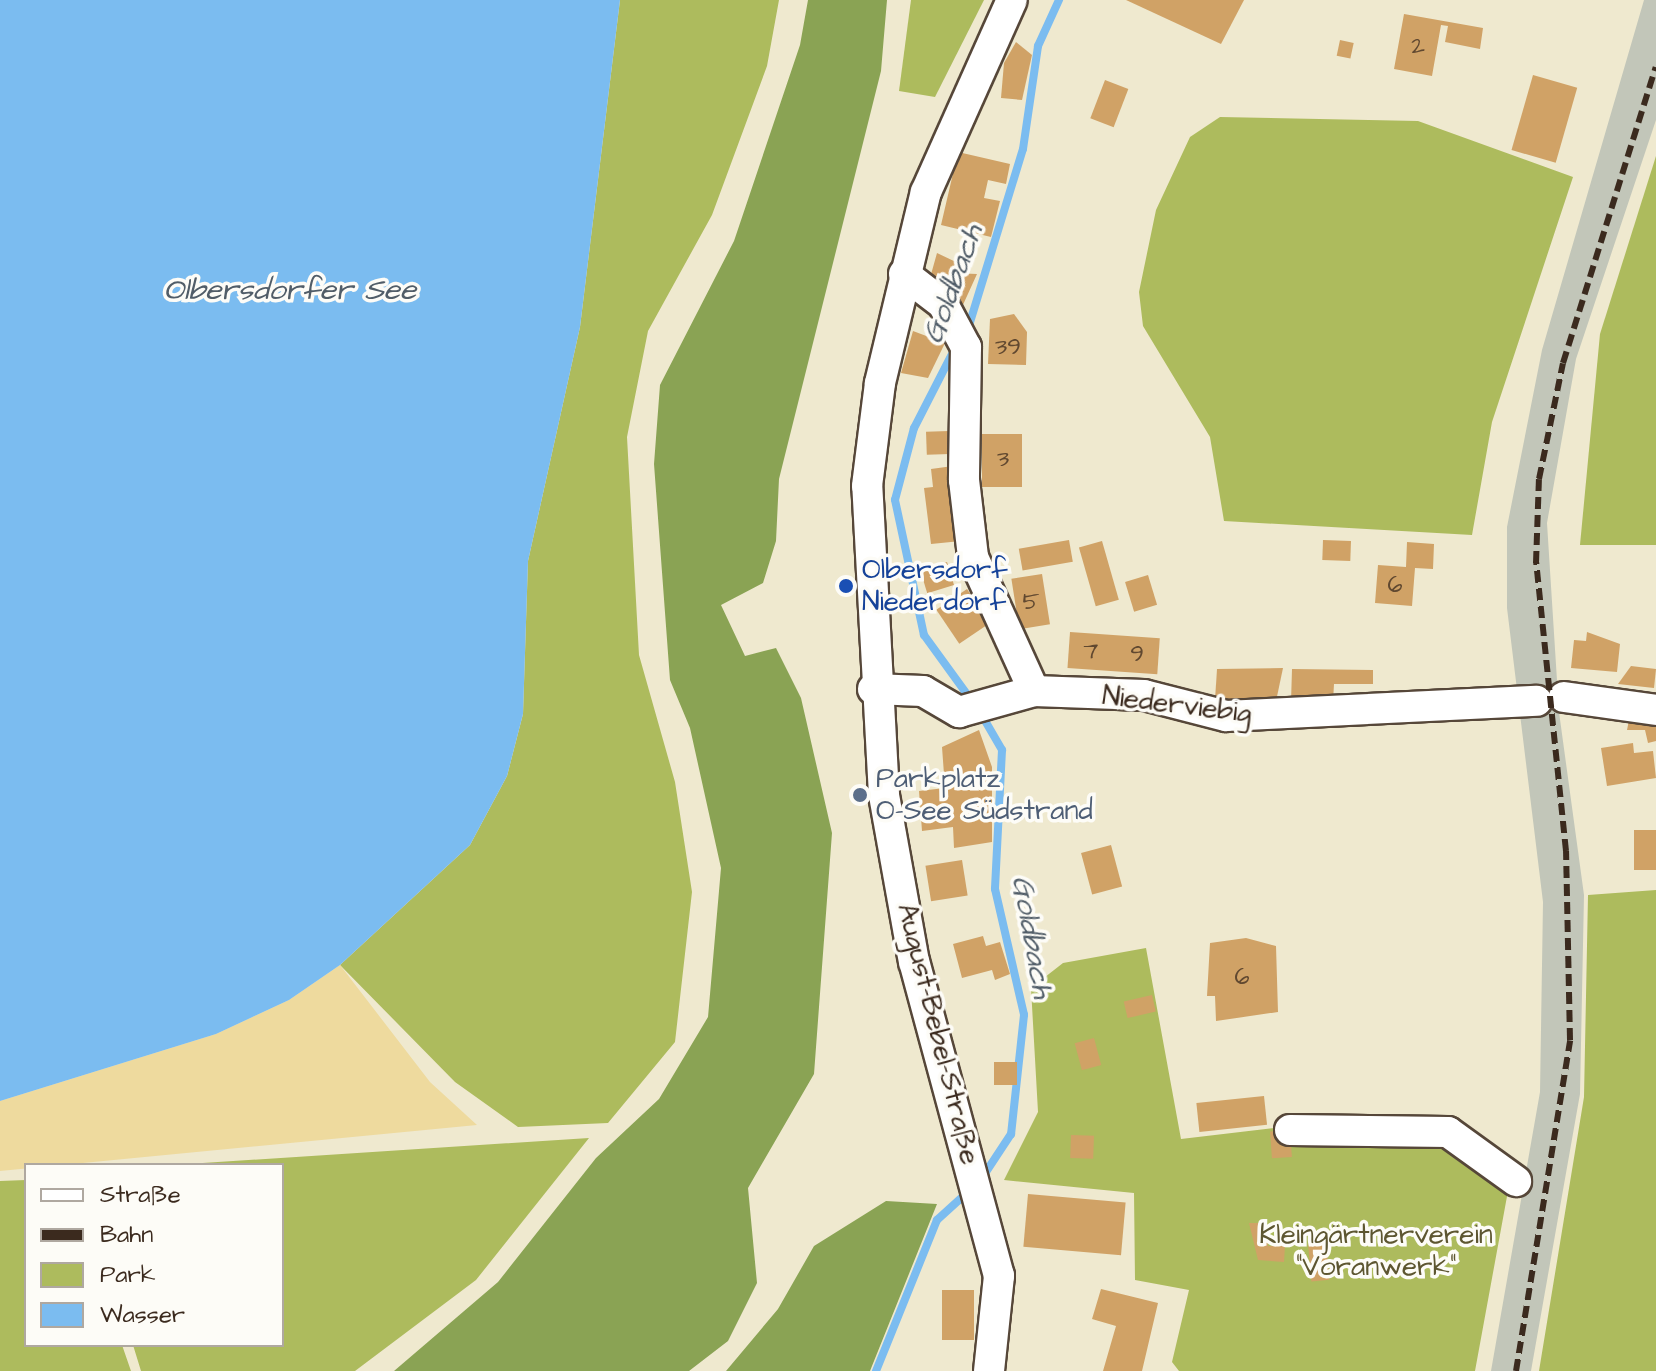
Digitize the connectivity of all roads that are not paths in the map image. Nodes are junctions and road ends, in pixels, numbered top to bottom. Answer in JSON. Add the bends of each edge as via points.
{"nodes":[{"id":1,"x":1012,"y":0,"type":"edge"},
{"id":2,"x":904,"y":274,"type":"junction"},
{"id":3,"x":873,"y":689,"type":"junction"},
{"id":4,"x":1034,"y":691,"type":"junction"},
{"id":5,"x":1656,"y":710,"type":"edge"},
{"id":6,"x":1290,"y":1130,"type":"dead end"},
{"id":7,"x":1516,"y":1181,"type":"dead end"},
{"id":8,"x":989,"y":1371,"type":"edge"}],
"edges":[{"from":1,"to":2,"type":"street","name":"August-Bebel-Straße","via":[[943,147]]},
{"from":2,"to":3,"type":"street","name":"August-Bebel-Straße","via":[[868,473]]},
{"from":2,"to":4,"type":"street","via":[[953,318],[966,347],[964,480],[973,557]]},
{"from":3,"to":4,"type":"street","name":"Niederviebig","via":[[923,691],[959,712]]},
{"from":3,"to":8,"type":"street","name":"August-Bebel-Straße","via":[[914,962],[999,1276]]},
{"from":4,"to":5,"type":"street","name":"Niederviebig","via":[[1144,695],[1226,716],[1550,699]]},
{"from":6,"to":7,"type":"street","via":[[1448,1132]]}]}
